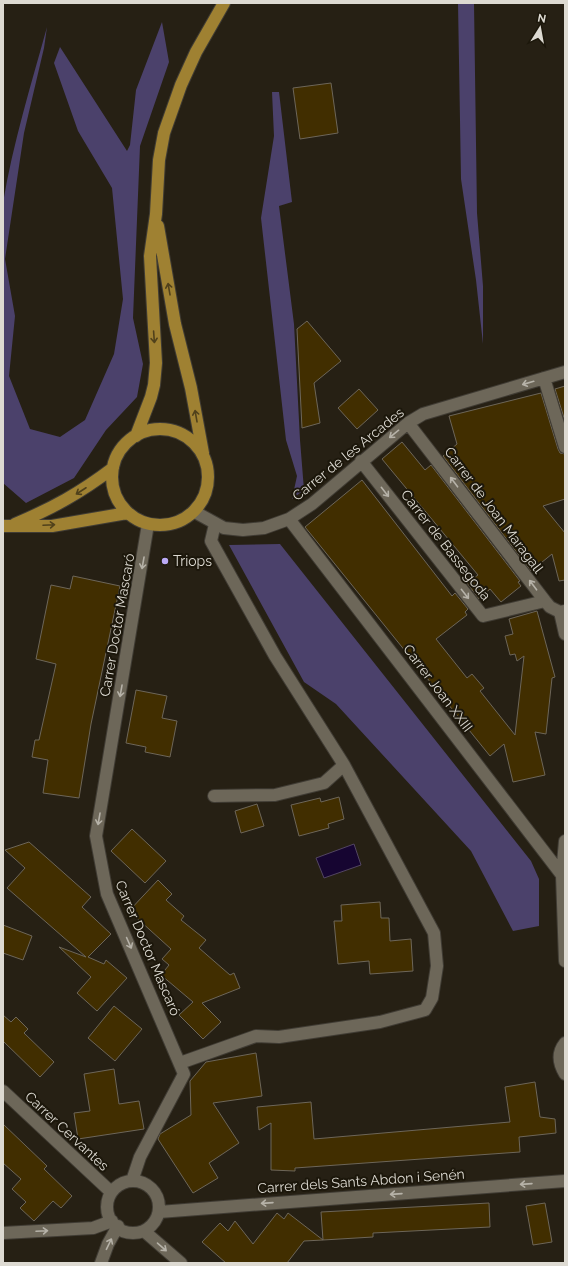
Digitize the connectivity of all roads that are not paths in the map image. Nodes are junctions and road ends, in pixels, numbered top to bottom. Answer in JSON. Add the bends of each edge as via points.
{"nodes":[{"id":1,"x":224,"y":3,"type":"edge"},
{"id":2,"x":156,"y":214,"type":"junction"},
{"id":3,"x":565,"y":372,"type":"edge"},
{"id":4,"x":544,"y":378,"type":"junction"},
{"id":5,"x":408,"y":422,"type":"junction"},
{"id":6,"x":136,"y":436,"type":"junction"},
{"id":7,"x":565,"y":447,"type":"edge"},
{"id":8,"x":203,"y":454,"type":"junction"},
{"id":9,"x":361,"y":461,"type":"junction"},
{"id":10,"x":113,"y":468,"type":"junction"},
{"id":11,"x":195,"y":512,"type":"junction"},
{"id":12,"x":128,"y":513,"type":"junction"},
{"id":13,"x":290,"y":519,"type":"junction"},
{"id":14,"x":148,"y":524,"type":"junction"},
{"id":15,"x":215,"y":524,"type":"junction"},
{"id":16,"x":6,"y":526,"type":"edge"},
{"id":17,"x":545,"y":601,"type":"junction"},
{"id":18,"x":562,"y":612,"type":"edge"},
{"id":19,"x":565,"y":634,"type":"edge"},
{"id":20,"x":344,"y":765,"type":"junction"},
{"id":21,"x":214,"y":796,"type":"dead end"},
{"id":22,"x":565,"y":841,"type":"edge"},
{"id":23,"x":564,"y":877,"type":"edge"},
{"id":24,"x":565,"y":961,"type":"edge"},
{"id":25,"x":565,"y":1043,"type":"edge"},
{"id":26,"x":180,"y":1063,"type":"junction"},
{"id":27,"x":565,"y":1074,"type":"edge"},
{"id":28,"x":3,"y":1091,"type":"edge"},
{"id":29,"x":132,"y":1181,"type":"junction"},
{"id":30,"x":565,"y":1181,"type":"edge"},
{"id":31,"x":111,"y":1192,"type":"junction"},
{"id":32,"x":159,"y":1212,"type":"junction"},
{"id":33,"x":115,"y":1224,"type":"junction"},
{"id":34,"x":144,"y":1231,"type":"junction"},
{"id":35,"x":3,"y":1233,"type":"edge"},
{"id":36,"x":101,"y":1263,"type":"edge"},
{"id":37,"x":181,"y":1263,"type":"edge"}],
"edges":[{"from":1,"to":2,"type":"main road","via":[[196,52],[172,104],[160,160]]},
{"from":2,"to":6,"type":"main road","one_way":true,"via":[[150,256],[156,363],[151,397]]},
{"from":8,"to":2,"type":"main road","one_way":true,"via":[[191,388],[175,324]]},
{"from":3,"to":4,"type":"street","name":"Carrer de les Arcades"},
{"from":4,"to":5,"type":"street","name":"Carrer de les Arcades","one_way":true,"via":[[442,407]]},
{"from":4,"to":7,"type":"street"},
{"from":5,"to":9,"type":"street","name":"Carrer de les Arcades","one_way":true},
{"from":17,"to":5,"type":"street","name":"Carrer de Joan Maragall","one_way":true},
{"from":6,"to":8,"type":"main road","via":[[154,430],[173,431],[190,439]]},
{"from":6,"to":10,"type":"main road","via":[[123,446]]},
{"from":8,"to":11,"type":"main road","via":[[207,463],[209,484],[204,499]]},
{"from":9,"to":13,"type":"street","name":"Carrer de les Arcades","via":[[312,504]]},
{"from":9,"to":17,"type":"street","name":"Carrer de Bassegoda","one_way":true,"via":[[483,616]]},
{"from":10,"to":12,"type":"main road","via":[[114,492]]},
{"from":10,"to":16,"type":"main road","one_way":true,"via":[[80,492],[42,512]]},
{"from":11,"to":14,"type":"main road","via":[[178,523],[163,526]]},
{"from":11,"to":15,"type":"street","name":"Carrer de les Arcades"},
{"from":12,"to":14,"type":"main road"},
{"from":16,"to":12,"type":"main road","one_way":true,"via":[[52,526]]},
{"from":13,"to":15,"type":"street","name":"Carrer de les Arcades","via":[[264,528],[243,530],[224,528]]},
{"from":13,"to":23,"type":"street","name":"Carrer Joan XXIII"},
{"from":14,"to":26,"type":"street","name":"Carrer Doctor Mascaró","one_way":true,"via":[[96,836],[106,894]]},
{"from":15,"to":20,"type":"street","via":[[211,541],[275,656]]},
{"from":17,"to":18,"type":"street","name":"Carrer de Joan Maragall","via":[[550,607]]},
{"from":18,"to":19,"type":"street"},
{"from":20,"to":21,"type":"street","via":[[324,783],[310,787],[275,795]]},
{"from":20,"to":26,"type":"street","via":[[434,932],[437,966],[432,998],[425,1010],[380,1022],[280,1037],[256,1036]]},
{"from":22,"to":23,"type":"street"},
{"from":23,"to":24,"type":"street"},
{"from":25,"to":27,"type":"street","via":[[559,1056]]},
{"from":26,"to":29,"type":"street","name":"Carrer Doctor Mascaró","via":[[184,1074],[140,1157]]},
{"from":28,"to":31,"type":"street","name":"Carrer Cervantes"},
{"from":29,"to":31,"type":"street","via":[[119,1185]]},
{"from":29,"to":32,"type":"street","via":[[141,1182],[152,1189],[158,1199]]},
{"from":30,"to":32,"type":"street","name":"Carrer dels Sants Abdon i Senén","one_way":true},
{"from":31,"to":33,"type":"street","via":[[108,1207]]},
{"from":32,"to":34,"type":"street","via":[[155,1221]]},
{"from":33,"to":34,"type":"street","via":[[122,1230]]},
{"from":35,"to":33,"type":"street","one_way":true,"via":[[93,1228]]},
{"from":36,"to":33,"type":"street","one_way":true},
{"from":34,"to":37,"type":"street","one_way":true}]}
